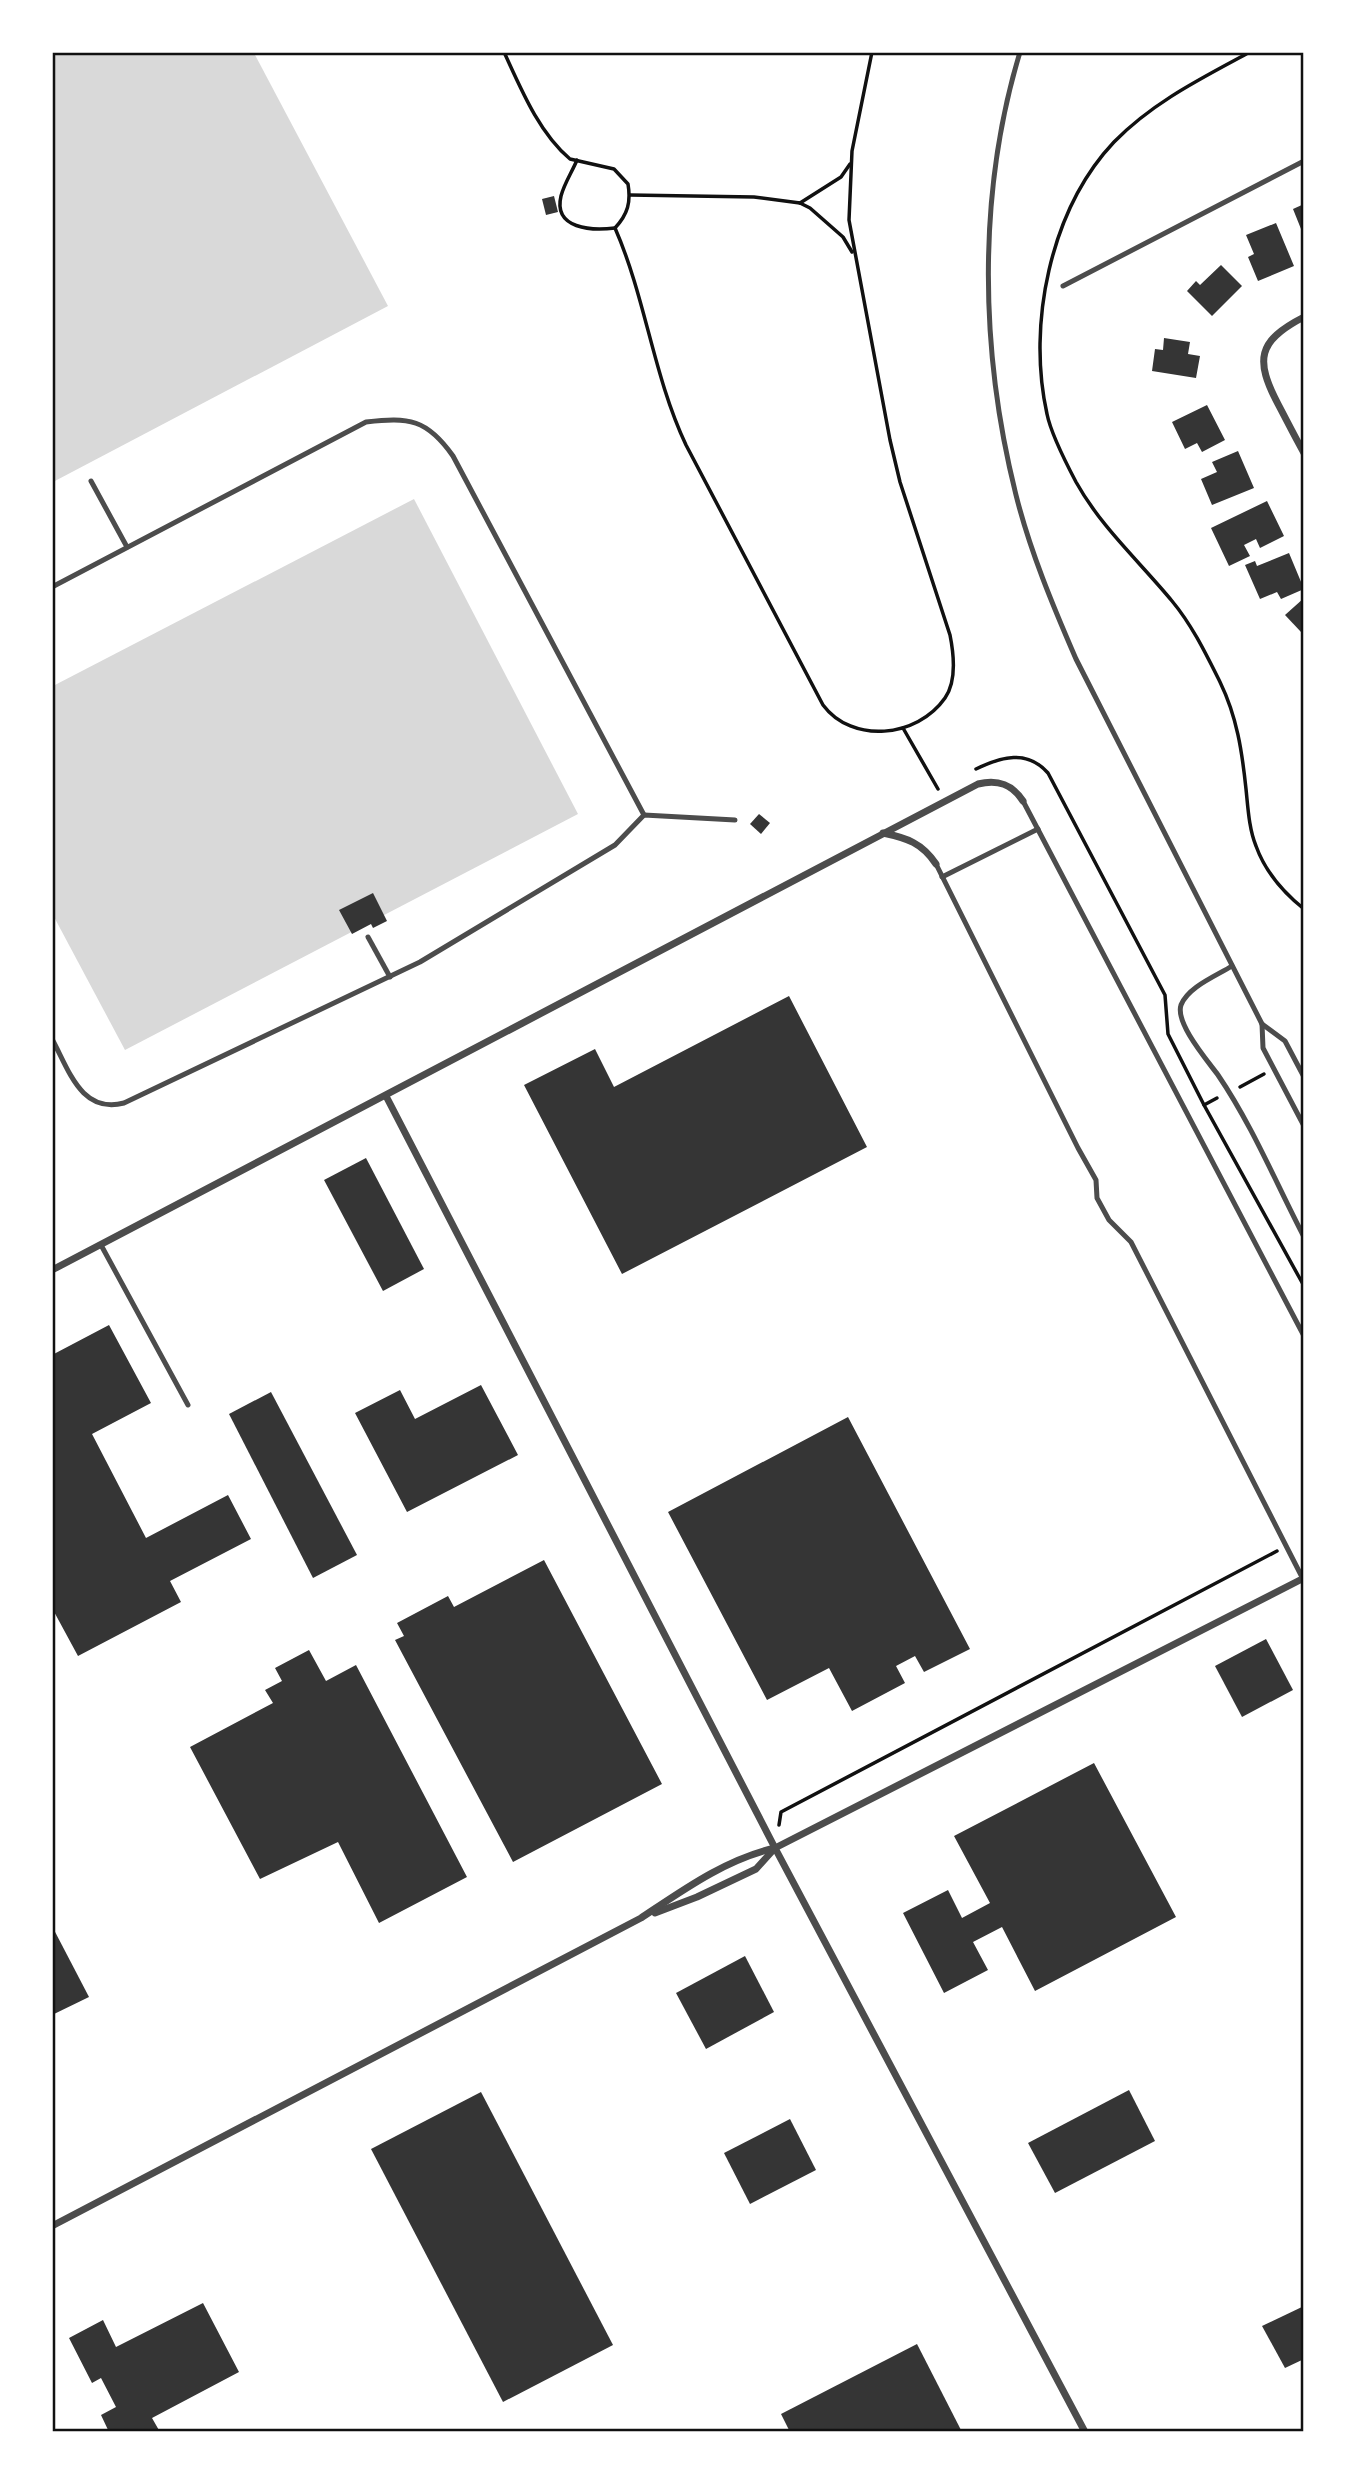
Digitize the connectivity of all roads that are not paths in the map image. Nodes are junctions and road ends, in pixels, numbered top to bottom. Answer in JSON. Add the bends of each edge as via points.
{"nodes":[{"id":1,"x":1020,"y":52,"type":"edge"},
{"id":2,"x":1304,"y":161,"type":"edge"},
{"id":3,"x":1063,"y":286,"type":"dead end"},
{"id":4,"x":1304,"y":317,"type":"edge"},
{"id":5,"x":1304,"y":453,"type":"edge"},
{"id":6,"x":91,"y":481,"type":"dead end"},
{"id":7,"x":128,"y":547,"type":"junction"},
{"id":8,"x":52,"y":587,"type":"edge"},
{"id":9,"x":1023,"y":801,"type":"joint"},
{"id":10,"x":644,"y":815,"type":"junction"},
{"id":11,"x":735,"y":820,"type":"dead end"},
{"id":12,"x":1038,"y":829,"type":"junction"},
{"id":13,"x":883,"y":833,"type":"junction"},
{"id":14,"x":936,"y":864,"type":"joint"},
{"id":15,"x":942,"y":877,"type":"junction"},
{"id":16,"x":368,"y":937,"type":"dead end"},
{"id":17,"x":1232,"y":967,"type":"junction"},
{"id":18,"x":390,"y":977,"type":"junction"},
{"id":19,"x":1262,"y":1024,"type":"junction"},
{"id":20,"x":52,"y":1039,"type":"edge"},
{"id":21,"x":1304,"y":1077,"type":"edge"},
{"id":22,"x":386,"y":1096,"type":"junction"},
{"id":23,"x":1304,"y":1126,"type":"edge"},
{"id":24,"x":1304,"y":1237,"type":"edge"},
{"id":25,"x":102,"y":1245,"type":"junction"},
{"id":26,"x":52,"y":1270,"type":"edge"},
{"id":27,"x":1304,"y":1336,"type":"edge"},
{"id":28,"x":188,"y":1405,"type":"dead end"},
{"id":29,"x":1303,"y":1578,"type":"edge"},
{"id":30,"x":775,"y":1848,"type":"junction"},
{"id":31,"x":641,"y":1918,"type":"junction"},
{"id":32,"x":52,"y":2226,"type":"edge"},
{"id":33,"x":1085,"y":2431,"type":"edge"}],
"edges":[{"from":1,"to":17,"type":"lane","via":[[997,159],[989,272],[997,397],[1016,496],[1052,606],[1076,659]]},
{"from":2,"to":3,"type":"lane"},
{"from":4,"to":5,"type":"street","via":[[1282,328],[1272,340],[1264,352],[1263,367],[1266,382]]},
{"from":6,"to":7,"type":"lane"},
{"from":7,"to":8,"type":"lane"},
{"from":7,"to":10,"type":"lane","via":[[366,422],[396,419],[422,425],[439,436],[453,456]]},
{"from":9,"to":12,"type":"lane"},
{"from":9,"to":13,"type":"street","via":[[1011,787],[986,782]]},
{"from":10,"to":11,"type":"lane"},
{"from":10,"to":18,"type":"lane","via":[[615,845]]},
{"from":12,"to":15,"type":"lane"},
{"from":12,"to":27,"type":"lane"},
{"from":13,"to":14,"type":"street","via":[[913,840]]},
{"from":13,"to":22,"type":"street"},
{"from":14,"to":15,"type":"lane"},
{"from":15,"to":29,"type":"lane","via":[[1096,1180],[1097,1198],[1109,1220],[1131,1242]]},
{"from":16,"to":18,"type":"lane"},
{"from":17,"to":19,"type":"lane"},
{"from":17,"to":24,"type":"lane","via":[[1186,997],[1180,1007],[1182,1022],[1229,1092]]},
{"from":18,"to":20,"type":"lane","via":[[111,1106],[90,1100],[77,1086]]},
{"from":19,"to":21,"type":"lane","via":[[1285,1041]]},
{"from":19,"to":23,"type":"lane","via":[[1263,1048]]},
{"from":22,"to":25,"type":"street"},
{"from":22,"to":30,"type":"street"},
{"from":25,"to":26,"type":"street"},
{"from":25,"to":28,"type":"lane"},
{"from":29,"to":30,"type":"street"},
{"from":30,"to":31,"type":"street","via":[[749,1854]]},
{"from":30,"to":31,"type":"street","via":[[756,1870]]},
{"from":30,"to":33,"type":"street"},
{"from":31,"to":32,"type":"street"}]}
